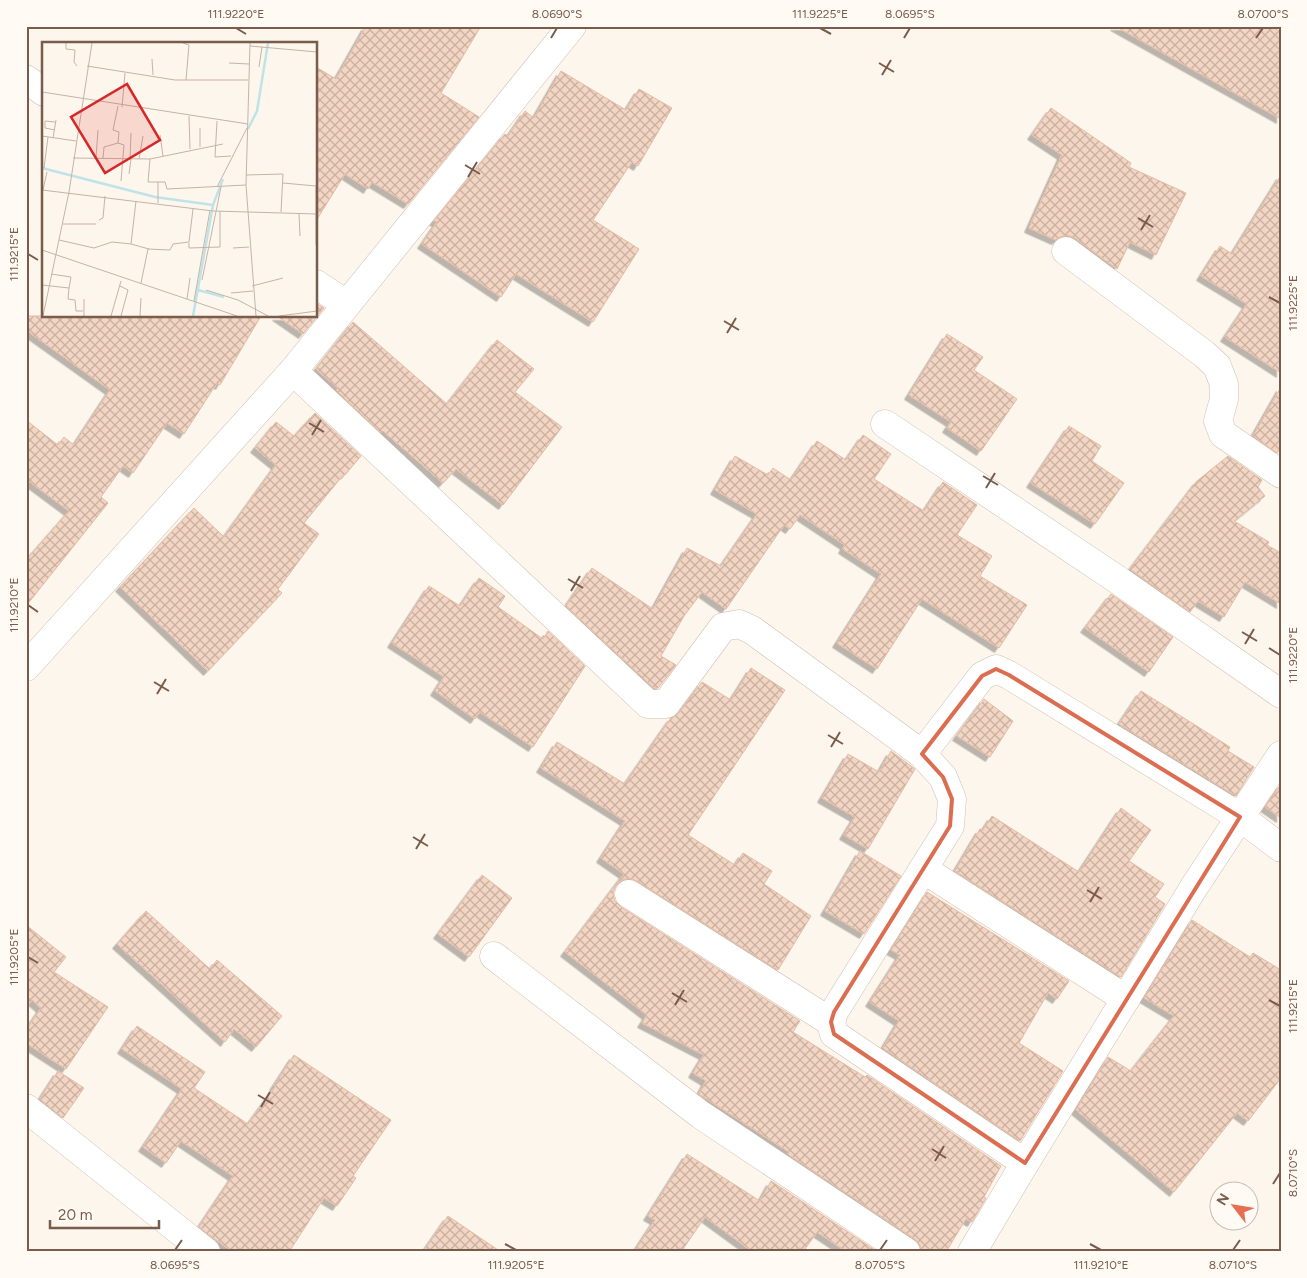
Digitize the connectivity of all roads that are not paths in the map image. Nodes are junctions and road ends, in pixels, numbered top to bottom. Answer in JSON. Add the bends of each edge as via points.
{"nodes":[{"id":1,"x":572,"y":26,"type":"edge"},
{"id":2,"x":26,"y":79,"type":"edge"},
{"id":3,"x":42,"y":91,"type":"edge"},
{"id":4,"x":1066,"y":251,"type":"dead end"},
{"id":5,"x":318,"y":285,"type":"edge"},
{"id":6,"x":346,"y":304,"type":"junction"},
{"id":7,"x":293,"y":371,"type":"junction"},
{"id":8,"x":885,"y":424,"type":"dead end"},
{"id":9,"x":1281,"y":474,"type":"edge"},
{"id":10,"x":26,"y":667,"type":"edge"},
{"id":11,"x":1281,"y":694,"type":"edge"},
{"id":12,"x":922,"y":754,"type":"junction"},
{"id":13,"x":1281,"y":755,"type":"edge"},
{"id":14,"x":1240,"y":817,"type":"junction"},
{"id":15,"x":1281,"y":848,"type":"edge"},
{"id":16,"x":923,"y":870,"type":"junction"},
{"id":17,"x":629,"y":894,"type":"dead end"},
{"id":18,"x":494,"y":956,"type":"dead end"},
{"id":19,"x":1126,"y":999,"type":"junction"},
{"id":20,"x":831,"y":1022,"type":"junction"},
{"id":21,"x":26,"y":1108,"type":"edge"},
{"id":22,"x":1025,"y":1163,"type":"junction"},
{"id":23,"x":206,"y":1252,"type":"edge"},
{"id":24,"x":906,"y":1252,"type":"edge"},
{"id":25,"x":972,"y":1252,"type":"edge"}],
"edges":[{"from":1,"to":6,"type":"street"},
{"from":2,"to":3,"type":"street"},
{"from":4,"to":9,"type":"street","via":[[1217,366],[1224,384],[1218,420],[1223,434]]},
{"from":5,"to":6,"type":"street"},
{"from":6,"to":7,"type":"street"},
{"from":7,"to":10,"type":"street"},
{"from":7,"to":12,"type":"street","via":[[648,704],[666,704],[723,627],[739,624],[752,630]]},
{"from":8,"to":11,"type":"street"},
{"from":12,"to":14,"type":"street","via":[[982,676],[996,669]]},
{"from":12,"to":16,"type":"street","via":[[943,778],[952,799],[950,826]]},
{"from":13,"to":14,"type":"street"},
{"from":14,"to":15,"type":"street"},
{"from":14,"to":19,"type":"street"},
{"from":16,"to":19,"type":"street"},
{"from":16,"to":20,"type":"street","via":[[834,1012]]},
{"from":17,"to":20,"type":"street"},
{"from":18,"to":24,"type":"street","via":[[700,1114]]},
{"from":19,"to":22,"type":"street"},
{"from":20,"to":22,"type":"street","via":[[834,1034]]},
{"from":21,"to":23,"type":"street"},
{"from":22,"to":25,"type":"street"}]}
